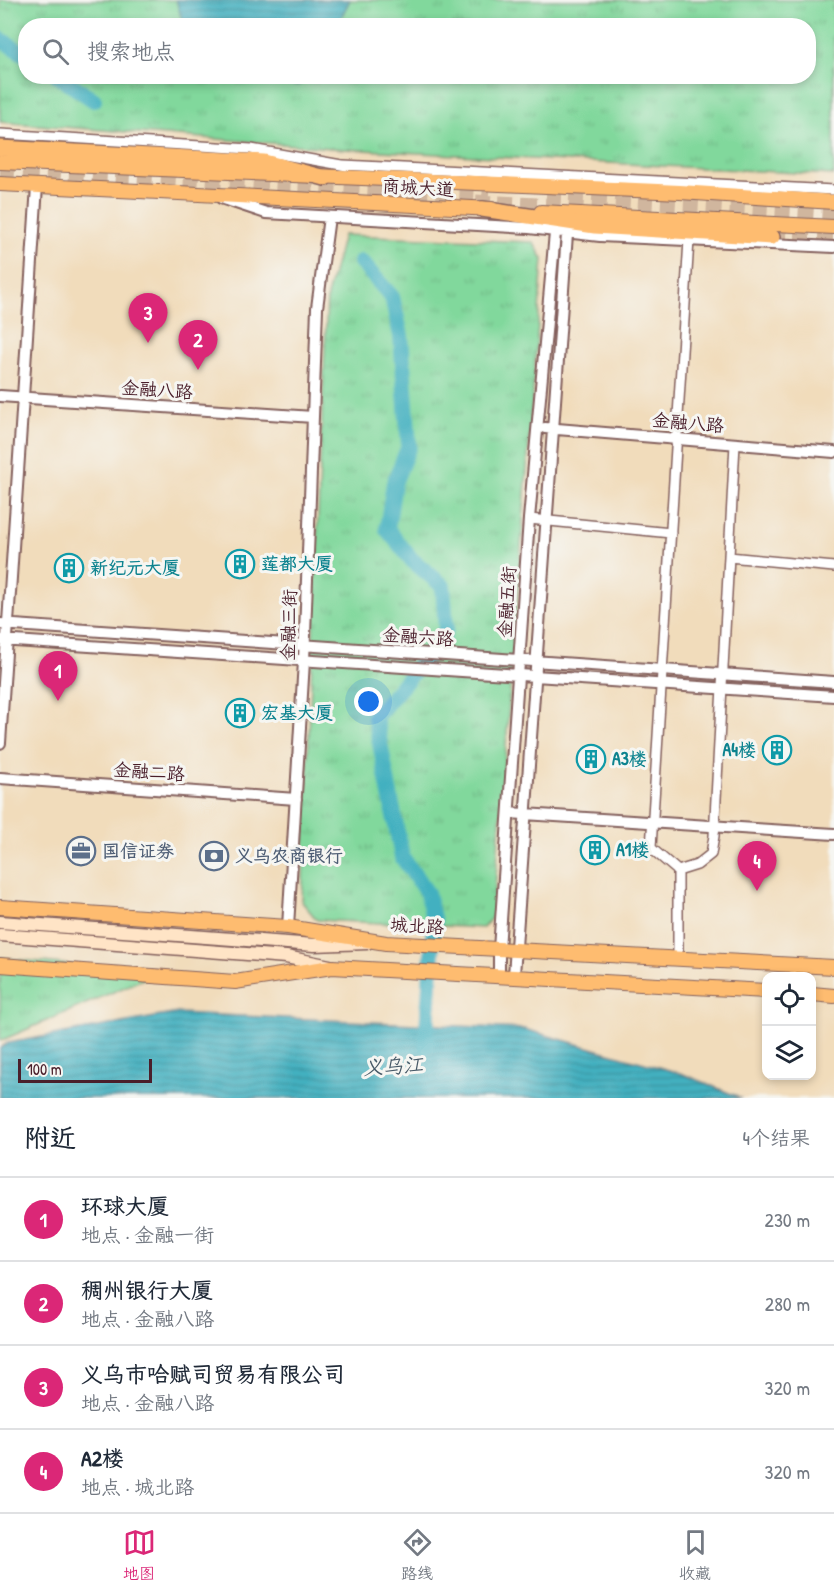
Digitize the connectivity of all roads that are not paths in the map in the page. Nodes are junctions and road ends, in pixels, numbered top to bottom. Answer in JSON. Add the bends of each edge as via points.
{"nodes":[{"id":1,"x":0,"y":134,"type":"edge"},
{"id":2,"x":0,"y":148,"type":"edge"},
{"id":3,"x":0,"y":162,"type":"edge"},
{"id":4,"x":343,"y":165,"type":"junction"},
{"id":5,"x":325,"y":178,"type":"junction"},
{"id":6,"x":389,"y":181,"type":"junction"},
{"id":7,"x":0,"y":184,"type":"edge"},
{"id":8,"x":37,"y":186,"type":"junction"},
{"id":9,"x":834,"y":190,"type":"edge"},
{"id":10,"x":212,"y":195,"type":"junction"},
{"id":11,"x":834,"y":202,"type":"edge"},
{"id":12,"x":482,"y":209,"type":"junction"},
{"id":13,"x":328,"y":217,"type":"junction"},
{"id":14,"x":834,"y":227,"type":"edge"},
{"id":15,"x":555,"y":232,"type":"junction"},
{"id":16,"x":567,"y":234,"type":"junction"},
{"id":17,"x":772,"y":237,"type":"tunnel mouth"},
{"id":18,"x":689,"y":240,"type":"junction"},
{"id":19,"x":834,"y":247,"type":"edge"},
{"id":20,"x":0,"y":396,"type":"edge"},
{"id":21,"x":22,"y":397,"type":"junction"},
{"id":22,"x":313,"y":417,"type":"junction"},
{"id":23,"x":538,"y":428,"type":"junction"},
{"id":24,"x":552,"y":428,"type":"junction"},
{"id":25,"x":676,"y":438,"type":"junction"},
{"id":26,"x":735,"y":444,"type":"junction"},
{"id":27,"x":834,"y":452,"type":"edge"},
{"id":28,"x":529,"y":519,"type":"junction"},
{"id":29,"x":545,"y":522,"type":"junction"},
{"id":30,"x":672,"y":533,"type":"junction"},
{"id":31,"x":729,"y":558,"type":"junction"},
{"id":32,"x":834,"y":567,"type":"edge"},
{"id":33,"x":4,"y":624,"type":"edge"},
{"id":34,"x":3,"y":640,"type":"edge"},
{"id":35,"x":304,"y":646,"type":"junction"},
{"id":36,"x":519,"y":660,"type":"junction"},
{"id":37,"x":304,"y":661,"type":"junction"},
{"id":38,"x":536,"y":662,"type":"junction"},
{"id":39,"x":661,"y":670,"type":"junction"},
{"id":40,"x":723,"y":674,"type":"junction"},
{"id":41,"x":518,"y":676,"type":"junction"},
{"id":42,"x":535,"y":677,"type":"junction"},
{"id":43,"x":834,"y":682,"type":"edge"},
{"id":44,"x":660,"y":685,"type":"junction"},
{"id":45,"x":722,"y":689,"type":"junction"},
{"id":46,"x":834,"y":696,"type":"edge"},
{"id":47,"x":0,"y":743,"type":"edge"},
{"id":48,"x":0,"y":778,"type":"edge"},
{"id":49,"x":296,"y":799,"type":"junction"},
{"id":50,"x":509,"y":813,"type":"junction"},
{"id":51,"x":526,"y":814,"type":"junction"},
{"id":52,"x":652,"y":822,"type":"junction"},
{"id":53,"x":714,"y":826,"type":"junction"},
{"id":54,"x":834,"y":834,"type":"edge"},
{"id":55,"x":678,"y":871,"type":"junction"},
{"id":56,"x":0,"y":907,"type":"edge"},
{"id":57,"x":0,"y":922,"type":"edge"},
{"id":58,"x":288,"y":927,"type":"junction"},
{"id":59,"x":0,"y":935,"type":"edge"},
{"id":60,"x":392,"y":943,"type":"junction"},
{"id":61,"x":498,"y":949,"type":"junction"},
{"id":62,"x":518,"y":949,"type":"junction"},
{"id":63,"x":678,"y":958,"type":"junction"},
{"id":64,"x":0,"y":964,"type":"edge"},
{"id":65,"x":332,"y":967,"type":"junction"},
{"id":66,"x":834,"y":967,"type":"edge"},
{"id":67,"x":499,"y":974,"type":"junction"},
{"id":68,"x":514,"y":975,"type":"junction"},
{"id":69,"x":762,"y":991,"type":"edge"},
{"id":70,"x":816,"y":994,"type":"edge"},
{"id":71,"x":834,"y":996,"type":"edge"}],
"edges":[{"from":1,"to":4,"type":"street","via":[[267,150]]},
{"from":2,"to":5,"type":"highway","via":[[242,160],[294,168]]},
{"from":3,"to":5,"type":"main road","name":"商城大道"},
{"from":4,"to":6,"type":"street"},
{"from":4,"to":9,"type":"street"},
{"from":5,"to":6,"type":"main road","name":"商城大道"},
{"from":6,"to":11,"type":"main road","name":"商城大道"},
{"from":7,"to":8,"type":"main road","name":"商城大道"},
{"from":8,"to":10,"type":"main road","name":"商城大道"},
{"from":8,"to":21,"type":"street"},
{"from":10,"to":12,"type":"main road","name":"商城大道"},
{"from":10,"to":13,"type":"street","via":[[266,213]]},
{"from":12,"to":14,"type":"main road","name":"商城大道"},
{"from":12,"to":17,"type":"highway","via":[[574,224]]},
{"from":13,"to":15,"type":"street"},
{"from":13,"to":22,"type":"street","name":"金融三街","via":[[317,308]]},
{"from":15,"to":16,"type":"street"},
{"from":15,"to":23,"type":"street","name":"金融五街"},
{"from":16,"to":18,"type":"street"},
{"from":16,"to":24,"type":"street","name":"金融五街"},
{"from":18,"to":19,"type":"street"},
{"from":18,"to":25,"type":"street"},
{"from":20,"to":21,"type":"street","name":"金融八路"},
{"from":21,"to":22,"type":"street","name":"金融八路"},
{"from":21,"to":33,"type":"street"},
{"from":22,"to":35,"type":"street","name":"金融三街"},
{"from":23,"to":24,"type":"street","name":"金融八路"},
{"from":23,"to":28,"type":"street","name":"金融五街"},
{"from":24,"to":25,"type":"street","name":"金融八路"},
{"from":24,"to":29,"type":"street","name":"金融五街"},
{"from":25,"to":26,"type":"street","name":"金融八路"},
{"from":25,"to":30,"type":"street"},
{"from":26,"to":27,"type":"street","name":"金融八路"},
{"from":26,"to":31,"type":"street"},
{"from":28,"to":29,"type":"street"},
{"from":28,"to":36,"type":"street","name":"金融五街"},
{"from":29,"to":30,"type":"street"},
{"from":29,"to":38,"type":"street","name":"金融五街"},
{"from":30,"to":39,"type":"street"},
{"from":31,"to":32,"type":"street"},
{"from":31,"to":40,"type":"street"},
{"from":33,"to":34,"type":"street"},
{"from":33,"to":35,"type":"street","name":"金融六路"},
{"from":34,"to":37,"type":"street","name":"金融六路"},
{"from":34,"to":47,"type":"street"},
{"from":35,"to":36,"type":"street","name":"金融六路"},
{"from":35,"to":37,"type":"street","name":"金融三街"},
{"from":36,"to":38,"type":"street","name":"金融六路"},
{"from":36,"to":41,"type":"street","name":"金融五街"},
{"from":37,"to":41,"type":"street","name":"金融六路"},
{"from":37,"to":49,"type":"street","name":"金融三街"},
{"from":38,"to":39,"type":"street","name":"金融六路"},
{"from":38,"to":42,"type":"street","name":"金融五街"},
{"from":39,"to":40,"type":"street","name":"金融六路"},
{"from":39,"to":44,"type":"street"},
{"from":40,"to":43,"type":"street","name":"金融六路"},
{"from":40,"to":45,"type":"street"},
{"from":41,"to":42,"type":"street","name":"金融六路"},
{"from":41,"to":50,"type":"street","name":"金融五街"},
{"from":42,"to":44,"type":"street","name":"金融六路"},
{"from":42,"to":51,"type":"street","name":"金融五街"},
{"from":44,"to":45,"type":"street","name":"金融六路"},
{"from":44,"to":52,"type":"street"},
{"from":45,"to":46,"type":"street","name":"金融六路"},
{"from":45,"to":53,"type":"street"},
{"from":48,"to":49,"type":"street","name":"金融二路"},
{"from":49,"to":58,"type":"street","name":"金融三街"},
{"from":50,"to":51,"type":"street"},
{"from":50,"to":61,"type":"street","name":"金融五街"},
{"from":51,"to":52,"type":"street"},
{"from":51,"to":62,"type":"street","name":"金融五街"},
{"from":52,"to":53,"type":"street"},
{"from":52,"to":55,"type":"street","via":[[651,848]]},
{"from":53,"to":54,"type":"street"},
{"from":53,"to":55,"type":"street","via":[[711,854],[697,865]]},
{"from":55,"to":63,"type":"street"},
{"from":56,"to":58,"type":"main road","name":"城北路"},
{"from":57,"to":60,"type":"main road","via":[[314,945]]},
{"from":58,"to":60,"type":"main road","name":"城北路"},
{"from":59,"to":65,"type":"main road","via":[[286,957]]},
{"from":60,"to":61,"type":"main road","name":"城北路"},
{"from":61,"to":62,"type":"main road","name":"城北路"},
{"from":61,"to":67,"type":"street","name":"金融五街"},
{"from":62,"to":63,"type":"main road","name":"城北路"},
{"from":62,"to":68,"type":"street","name":"金融五街"},
{"from":63,"to":66,"type":"main road","name":"城北路"},
{"from":64,"to":65,"type":"main road","via":[[235,982]]},
{"from":65,"to":67,"type":"main road"},
{"from":67,"to":68,"type":"main road"},
{"from":68,"to":69,"type":"main road"},
{"from":70,"to":71,"type":"main road"}]}
